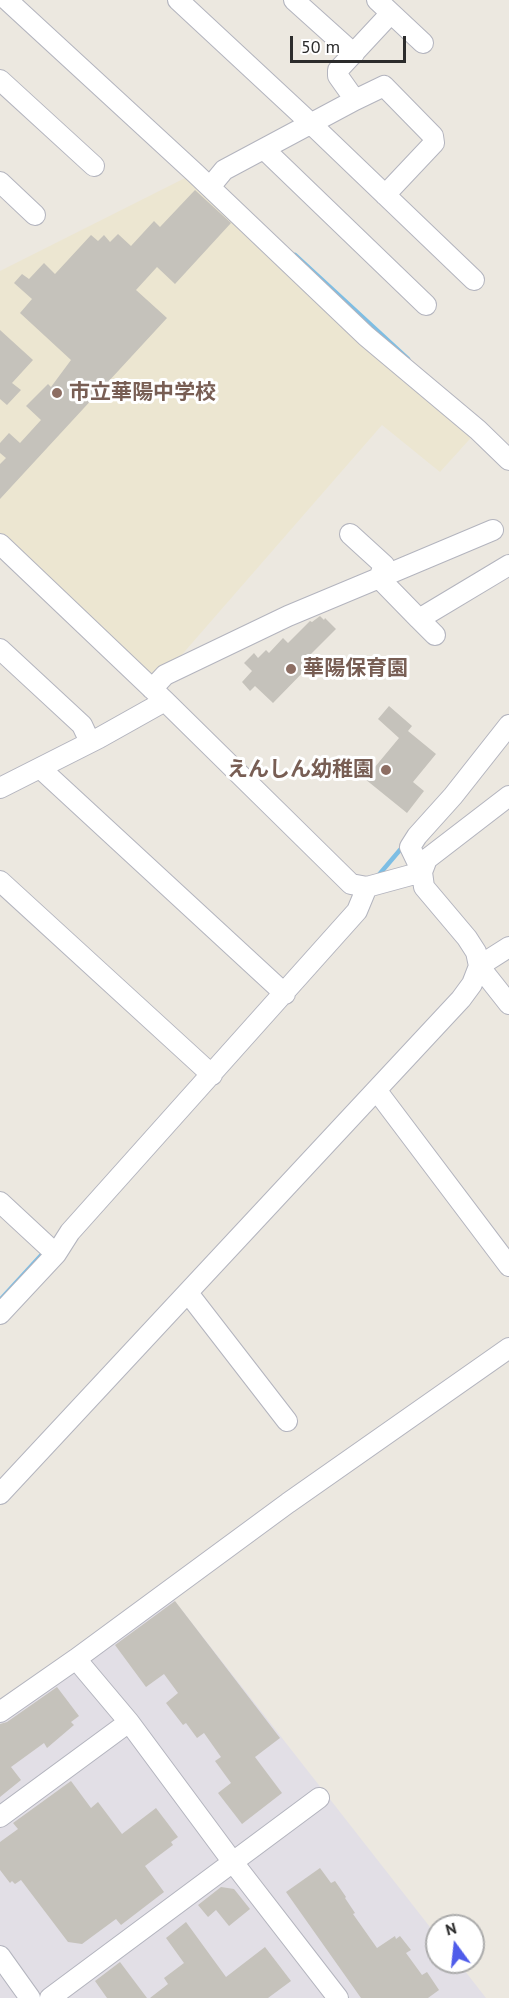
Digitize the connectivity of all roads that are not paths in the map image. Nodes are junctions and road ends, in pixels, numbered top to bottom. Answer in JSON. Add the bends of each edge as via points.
{"nodes":[{"id":1,"x":7,"y":0,"type":"edge"},
{"id":2,"x":178,"y":0,"type":"edge"},
{"id":3,"x":294,"y":0,"type":"edge"},
{"id":4,"x":384,"y":6,"type":"edge"},
{"id":5,"x":423,"y":43,"type":"dead end"},
{"id":6,"x":354,"y":54,"type":"junction"},
{"id":7,"x":0,"y":80,"type":"edge"},
{"id":8,"x":355,"y":100,"type":"junction"},
{"id":9,"x":311,"y":124,"type":"junction"},
{"id":10,"x":264,"y":149,"type":"junction"},
{"id":11,"x":94,"y":166,"type":"dead end"},
{"id":12,"x":0,"y":182,"type":"edge"},
{"id":13,"x":210,"y":187,"type":"junction"},
{"id":14,"x":386,"y":195,"type":"junction"},
{"id":15,"x":35,"y":215,"type":"dead end"},
{"id":16,"x":474,"y":280,"type":"dead end"},
{"id":17,"x":426,"y":304,"type":"dead end"},
{"id":18,"x":509,"y":460,"type":"edge"},
{"id":19,"x":493,"y":530,"type":"dead end"},
{"id":20,"x":350,"y":534,"type":"dead end"},
{"id":21,"x":0,"y":544,"type":"edge"},
{"id":22,"x":509,"y":565,"type":"edge"},
{"id":23,"x":379,"y":578,"type":"junction"},
{"id":24,"x":419,"y":619,"type":"junction"},
{"id":25,"x":435,"y":635,"type":"dead end"},
{"id":26,"x":0,"y":649,"type":"edge"},
{"id":27,"x":158,"y":695,"type":"junction"},
{"id":28,"x":509,"y":725,"type":"edge"},
{"id":29,"x":90,"y":742,"type":"junction"},
{"id":30,"x":40,"y":768,"type":"junction"},
{"id":31,"x":0,"y":788,"type":"edge"},
{"id":32,"x":509,"y":796,"type":"edge"},
{"id":33,"x":422,"y":872,"type":"junction"},
{"id":34,"x":0,"y":881,"type":"edge"},
{"id":35,"x":367,"y":887,"type":"junction"},
{"id":36,"x":509,"y":947,"type":"edge"},
{"id":37,"x":479,"y":966,"type":"junction"},
{"id":38,"x":285,"y":994,"type":"junction"},
{"id":39,"x":509,"y":1004,"type":"edge"},
{"id":40,"x":212,"y":1075,"type":"junction"},
{"id":41,"x":377,"y":1091,"type":"junction"},
{"id":42,"x":0,"y":1202,"type":"edge"},
{"id":43,"x":56,"y":1254,"type":"junction"},
{"id":44,"x":509,"y":1266,"type":"edge"},
{"id":45,"x":188,"y":1293,"type":"junction"},
{"id":46,"x":0,"y":1314,"type":"edge"},
{"id":47,"x":509,"y":1348,"type":"edge"},
{"id":48,"x":287,"y":1421,"type":"dead end"},
{"id":49,"x":0,"y":1494,"type":"edge"},
{"id":50,"x":75,"y":1659,"type":"junction"},
{"id":51,"x":0,"y":1712,"type":"edge"},
{"id":52,"x":129,"y":1722,"type":"junction"},
{"id":53,"x":319,"y":1798,"type":"dead end"},
{"id":54,"x":0,"y":1817,"type":"edge"},
{"id":55,"x":232,"y":1861,"type":"junction"},
{"id":56,"x":0,"y":1956,"type":"edge"},
{"id":57,"x":30,"y":1998,"type":"edge"},
{"id":58,"x":50,"y":1998,"type":"edge"},
{"id":59,"x":338,"y":1998,"type":"edge"}],
"edges":[{"from":1,"to":13,"type":"street"},
{"from":2,"to":9,"type":"street"},
{"from":3,"to":6,"type":"street"},
{"from":4,"to":5,"type":"street"},
{"from":4,"to":6,"type":"street"},
{"from":6,"to":8,"type":"street","via":[[338,70],[338,76]]},
{"from":7,"to":11,"type":"street"},
{"from":8,"to":9,"type":"street"},
{"from":8,"to":14,"type":"street","via":[[384,86],[433,136],[434,143]]},
{"from":9,"to":10,"type":"street"},
{"from":9,"to":14,"type":"street"},
{"from":10,"to":13,"type":"street","via":[[224,170]]},
{"from":10,"to":17,"type":"street"},
{"from":12,"to":15,"type":"street"},
{"from":13,"to":18,"type":"street","via":[[366,336]]},
{"from":14,"to":16,"type":"street"},
{"from":19,"to":23,"type":"street"},
{"from":20,"to":23,"type":"street","via":[[384,566]]},
{"from":21,"to":27,"type":"street"},
{"from":22,"to":24,"type":"street"},
{"from":23,"to":24,"type":"street"},
{"from":23,"to":27,"type":"street","via":[[165,675]]},
{"from":24,"to":25,"type":"street"},
{"from":26,"to":29,"type":"street","via":[[82,725]]},
{"from":27,"to":29,"type":"street"},
{"from":27,"to":35,"type":"street","via":[[351,884]]},
{"from":28,"to":33,"type":"street","via":[[410,847]]},
{"from":29,"to":30,"type":"street"},
{"from":30,"to":31,"type":"street"},
{"from":30,"to":38,"type":"street"},
{"from":32,"to":33,"type":"street","via":[[427,859]]},
{"from":33,"to":35,"type":"street"},
{"from":33,"to":37,"type":"street","via":[[424,887],[467,938]]},
{"from":34,"to":40,"type":"street"},
{"from":35,"to":38,"type":"street","via":[[357,911]]},
{"from":36,"to":37,"type":"street"},
{"from":37,"to":39,"type":"street"},
{"from":37,"to":41,"type":"street","via":[[461,999]]},
{"from":38,"to":40,"type":"street"},
{"from":40,"to":43,"type":"street","via":[[70,1232]]},
{"from":41,"to":44,"type":"street"},
{"from":41,"to":45,"type":"street"},
{"from":42,"to":43,"type":"street"},
{"from":43,"to":46,"type":"street"},
{"from":45,"to":48,"type":"street"},
{"from":45,"to":49,"type":"street"},
{"from":47,"to":50,"type":"street"},
{"from":50,"to":51,"type":"street"},
{"from":50,"to":52,"type":"street"},
{"from":52,"to":54,"type":"street"},
{"from":52,"to":55,"type":"street"},
{"from":53,"to":55,"type":"street"},
{"from":55,"to":58,"type":"street"},
{"from":55,"to":59,"type":"street"},
{"from":56,"to":57,"type":"street"}]}
